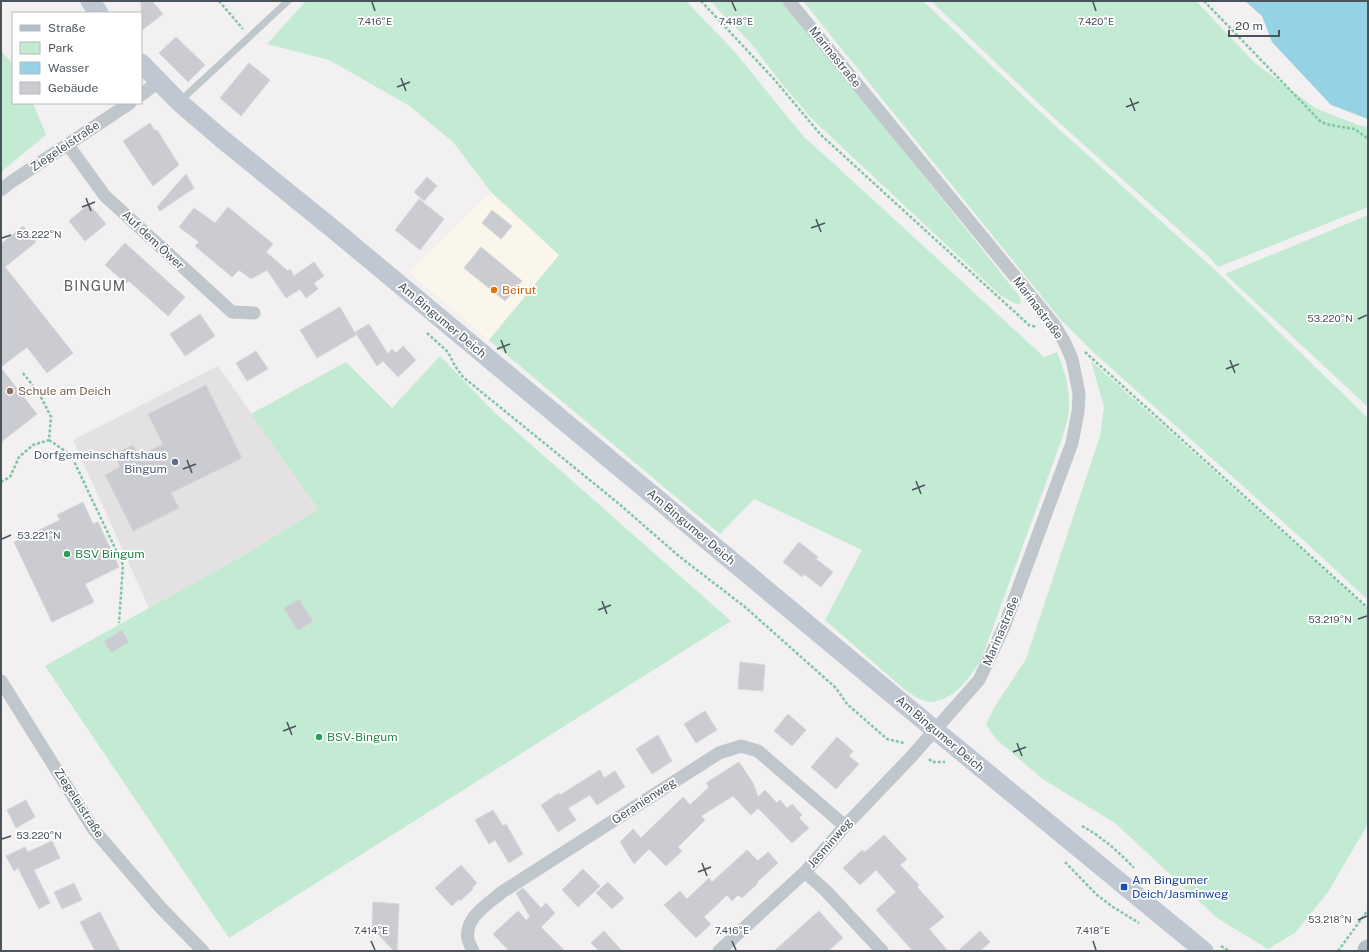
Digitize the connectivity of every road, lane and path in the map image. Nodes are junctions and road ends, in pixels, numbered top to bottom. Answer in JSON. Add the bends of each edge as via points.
{"nodes":[{"id":1,"x":90,"y":1,"type":"edge"},
{"id":2,"x":219,"y":1,"type":"edge"},
{"id":3,"x":288,"y":1,"type":"edge"},
{"id":4,"x":702,"y":1,"type":"edge"},
{"id":5,"x":789,"y":1,"type":"edge"},
{"id":6,"x":1204,"y":1,"type":"edge"},
{"id":7,"x":98,"y":12,"type":"edge"},
{"id":8,"x":250,"y":37,"type":"junction"},
{"id":9,"x":142,"y":64,"type":"edge"},
{"id":10,"x":158,"y":82,"type":"junction"},
{"id":11,"x":142,"y":94,"type":"edge"},
{"id":12,"x":179,"y":102,"type":"junction"},
{"id":13,"x":129,"y":104,"type":"edge"},
{"id":14,"x":1368,"y":139,"type":"edge"},
{"id":15,"x":68,"y":145,"type":"junction"},
{"id":16,"x":1,"y":190,"type":"edge"},
{"id":17,"x":254,"y":313,"type":"dead end"},
{"id":18,"x":1053,"y":323,"type":"junction"},
{"id":19,"x":425,"y":331,"type":"dead end"},
{"id":20,"x":1080,"y":347,"type":"dead end"},
{"id":21,"x":22,"y":372,"type":"dead end"},
{"id":22,"x":49,"y":440,"type":"junction"},
{"id":23,"x":1,"y":482,"type":"edge"},
{"id":24,"x":1368,"y":608,"type":"edge"},
{"id":25,"x":119,"y":623,"type":"dead end"},
{"id":26,"x":1,"y":681,"type":"edge"},
{"id":27,"x":935,"y":730,"type":"junction"},
{"id":28,"x":919,"y":749,"type":"junction"},
{"id":29,"x":845,"y":826,"type":"junction"},
{"id":30,"x":805,"y":872,"type":"junction"},
{"id":31,"x":1368,"y":910,"type":"edge"},
{"id":32,"x":203,"y":951,"type":"edge"},
{"id":33,"x":473,"y":951,"type":"edge"},
{"id":34,"x":719,"y":951,"type":"edge"},
{"id":35,"x":882,"y":951,"type":"edge"},
{"id":36,"x":1204,"y":951,"type":"edge"},
{"id":37,"x":1338,"y":951,"type":"edge"}],
"edges":[{"from":1,"to":7,"type":"main road"},
{"from":2,"to":8,"type":"path"},
{"from":3,"to":8,"type":"lane"},
{"from":4,"to":18,"type":"path","via":[[773,78],[821,136],[1029,325],[1041,328]]},
{"from":5,"to":18,"type":"street","name":"Marinastraße"},
{"from":6,"to":14,"type":"path","via":[[1321,122],[1330,126],[1355,129]]},
{"from":8,"to":12,"type":"lane"},
{"from":9,"to":10,"type":"main road","name":"Am Bingumer Deich"},
{"from":10,"to":11,"type":"street"},
{"from":10,"to":12,"type":"main road","name":"Am Bingumer Deich"},
{"from":12,"to":27,"type":"main road","name":"Am Bingumer Deich"},
{"from":13,"to":15,"type":"street","name":"Ziegeleistraße"},
{"from":15,"to":16,"type":"street","name":"Ziegeleistraße"},
{"from":15,"to":17,"type":"street","name":"Auf dem Öwer","via":[[106,196],[232,312]]},
{"from":18,"to":27,"type":"street","name":"Marinastraße","via":[[1072,360],[1079,394],[1072,443],[1004,628],[979,680]]},
{"from":19,"to":28,"type":"path","via":[[448,352],[463,377],[680,557],[745,607],[836,688],[847,704],[887,738]]},
{"from":20,"to":24,"type":"path"},
{"from":21,"to":22,"type":"path","via":[[39,393],[51,417]]},
{"from":22,"to":23,"type":"path","via":[[33,445],[19,456],[10,477]]},
{"from":22,"to":25,"type":"path","via":[[71,455],[123,565]]},
{"from":26,"to":32,"type":"street","name":"Ziegeleistraße","via":[[94,830],[160,907]]},
{"from":27,"to":28,"type":"street","name":"Jasminweg"},
{"from":27,"to":36,"type":"main road","name":"Am Bingumer Deich"},
{"from":28,"to":29,"type":"street","name":"Jasminweg"},
{"from":29,"to":30,"type":"street","name":"Jasminweg"},
{"from":29,"to":33,"type":"street","name":"Geranienweg","via":[[758,751],[741,746],[719,753],[502,892],[476,914],[468,928],[468,940]]},
{"from":30,"to":34,"type":"street","name":"Jasminweg"},
{"from":30,"to":35,"type":"street"},
{"from":31,"to":37,"type":"path"}]}
